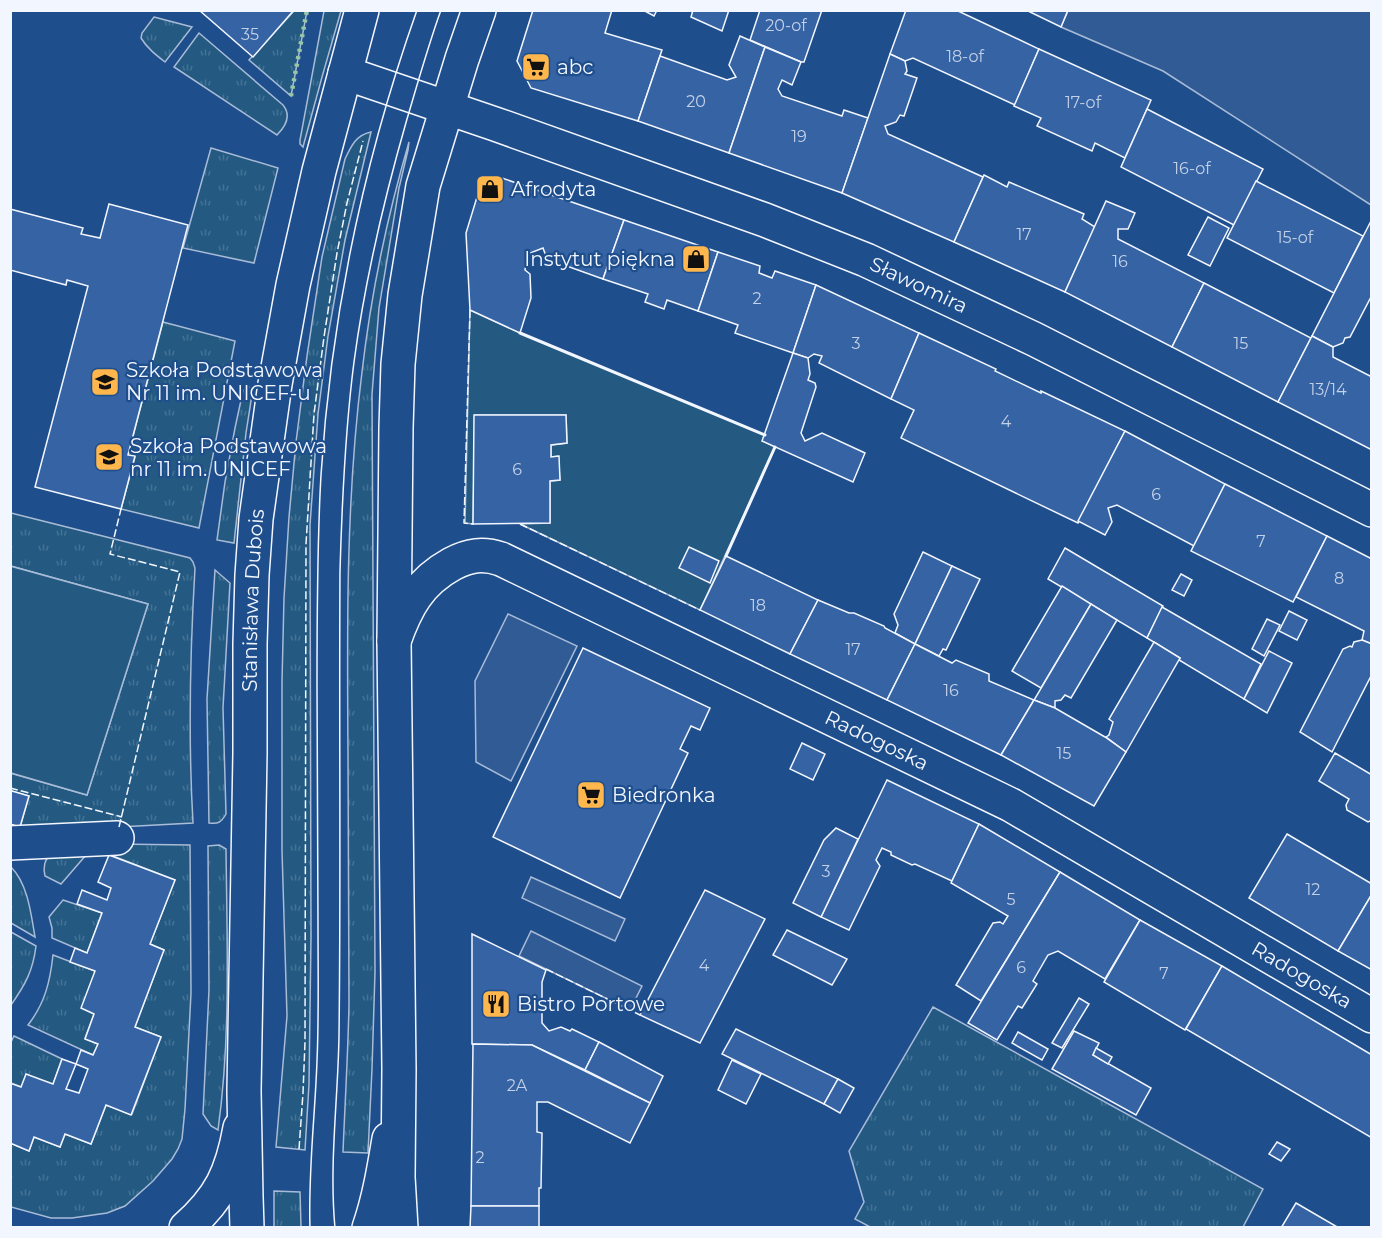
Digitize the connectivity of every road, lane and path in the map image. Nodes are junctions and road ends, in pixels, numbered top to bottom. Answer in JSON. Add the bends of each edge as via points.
{"nodes":[{"id":1,"x":362,"y":10,"type":"edge"},
{"id":2,"x":479,"y":10,"type":"edge"},
{"id":3,"x":345,"y":73,"type":"junction"},
{"id":4,"x":447,"y":108,"type":"junction"},
{"id":5,"x":1371,"y":510,"type":"edge"},
{"id":6,"x":394,"y":641,"type":"junction"},
{"id":7,"x":117,"y":838,"type":"dead end"},
{"id":8,"x":10,"y":843,"type":"edge"},
{"id":9,"x":1371,"y":1016,"type":"edge"},
{"id":10,"x":399,"y":1069,"type":"junction"},
{"id":11,"x":244,"y":1100,"type":"junction"},
{"id":12,"x":186,"y":1227,"type":"edge"},
{"id":13,"x":248,"y":1227,"type":"edge"},
{"id":14,"x":369,"y":1227,"type":"edge"},
{"id":15,"x":401,"y":1227,"type":"edge"}],
"edges":[{"from":1,"to":3,"type":"street","name":"Stanisława Dubois"},
{"from":2,"to":4,"type":"street"},
{"from":3,"to":4,"type":"street"},
{"from":3,"to":11,"type":"street","name":"Stanisława Dubois","via":[[293,285],[256,519],[250,644]]},
{"from":4,"to":5,"type":"street","name":"Sławomira","via":[[755,216],[866,260],[1034,339]]},
{"from":4,"to":6,"type":"street","via":[[423,186],[398,364]]},
{"from":6,"to":9,"type":"street","name":"Radogoska","via":[[407,610],[436,574],[473,556],[492,556],[510,562],[1011,805]]},
{"from":6,"to":10,"type":"street"},
{"from":7,"to":8,"type":"street"},
{"from":10,"to":14,"type":"street","via":[[383,1176]]},
{"from":10,"to":15,"type":"street"},
{"from":11,"to":12,"type":"street","name":"Stanisława Dubois","via":[[227,1177],[211,1204]]},
{"from":11,"to":13,"type":"street","name":"Stanisława Dubois"}]}
